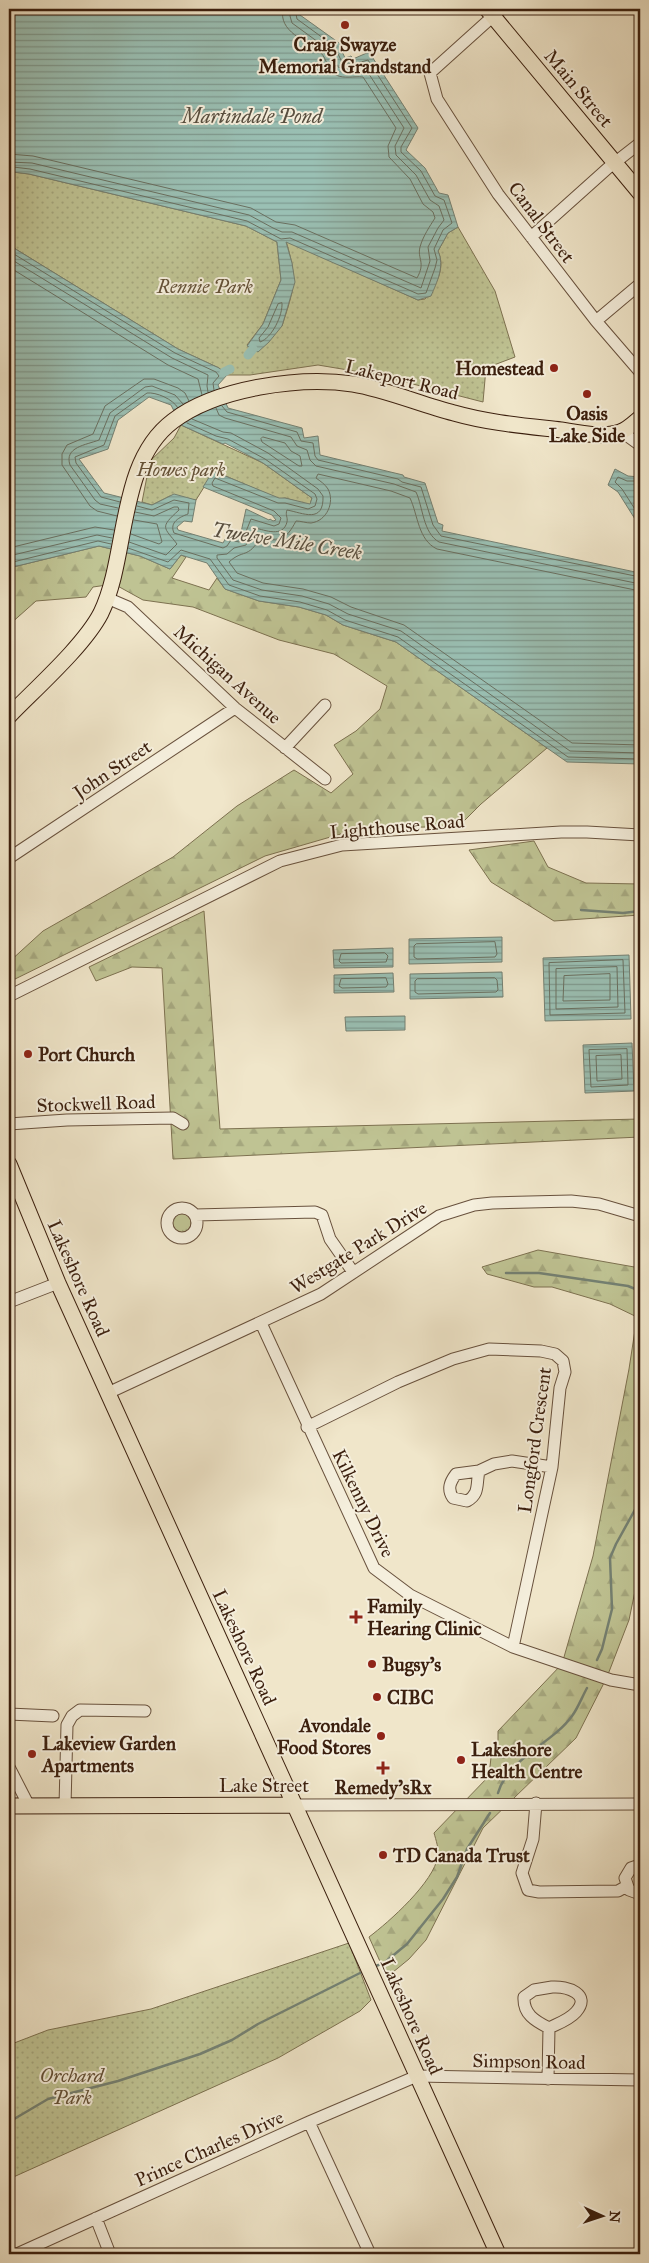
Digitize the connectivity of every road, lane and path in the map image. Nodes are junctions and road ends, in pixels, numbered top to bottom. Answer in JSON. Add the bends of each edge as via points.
{"nodes":[{"id":1,"x":494,"y":11,"type":"edge"},
{"id":2,"x":640,"y":143,"type":"edge"},
{"id":3,"x":616,"y":162,"type":"junction"},
{"id":4,"x":640,"y":193,"type":"edge"},
{"id":5,"x":531,"y":237,"type":"junction"},
{"id":6,"x":640,"y":284,"type":"edge"},
{"id":7,"x":596,"y":321,"type":"junction"},
{"id":8,"x":640,"y":372,"type":"edge"},
{"id":9,"x":640,"y":418,"type":"edge"},
{"id":10,"x":622,"y":432,"type":"junction"},
{"id":11,"x":640,"y":445,"type":"edge"},
{"id":12,"x":107,"y":598,"type":"junction"},
{"id":13,"x":325,"y":705,"type":"dead end"},
{"id":14,"x":235,"y":708,"type":"junction"},
{"id":15,"x":9,"y":716,"type":"edge"},
{"id":16,"x":286,"y":748,"type":"junction"},
{"id":17,"x":325,"y":779,"type":"dead end"},
{"id":18,"x":640,"y":836,"type":"edge"},
{"id":19,"x":9,"y":858,"type":"edge"},
{"id":20,"x":9,"y":996,"type":"edge"},
{"id":21,"x":9,"y":1124,"type":"edge"},
{"id":22,"x":183,"y":1124,"type":"dead end"},
{"id":23,"x":9,"y":1164,"type":"edge"},
{"id":24,"x":195,"y":1216,"type":"dead end"},
{"id":25,"x":640,"y":1216,"type":"edge"},
{"id":26,"x":353,"y":1272,"type":"junction"},
{"id":27,"x":58,"y":1283,"type":"junction"},
{"id":28,"x":9,"y":1302,"type":"edge"},
{"id":29,"x":261,"y":1324,"type":"junction"},
{"id":30,"x":108,"y":1393,"type":"junction"},
{"id":31,"x":307,"y":1427,"type":"junction"},
{"id":32,"x":552,"y":1467,"type":"junction"},
{"id":33,"x":479,"y":1471,"type":"dead end"},
{"id":34,"x":513,"y":1647,"type":"junction"},
{"id":35,"x":640,"y":1685,"type":"edge"},
{"id":36,"x":145,"y":1711,"type":"dead end"},
{"id":37,"x":9,"y":1714,"type":"edge"},
{"id":38,"x":53,"y":1716,"type":"dead end"},
{"id":39,"x":9,"y":1768,"type":"edge"},
{"id":40,"x":536,"y":1803,"type":"junction"},
{"id":41,"x":640,"y":1804,"type":"edge"},
{"id":42,"x":295,"y":1805,"type":"junction"},
{"id":43,"x":9,"y":1806,"type":"edge"},
{"id":44,"x":29,"y":1806,"type":"junction"},
{"id":45,"x":65,"y":1806,"type":"junction"},
{"id":46,"x":640,"y":1865,"type":"edge"},
{"id":47,"x":627,"y":1886,"type":"junction"},
{"id":48,"x":640,"y":1894,"type":"edge"},
{"id":49,"x":548,"y":2028,"type":"junction"},
{"id":50,"x":417,"y":2076,"type":"junction"},
{"id":51,"x":548,"y":2079,"type":"junction"},
{"id":52,"x":640,"y":2080,"type":"edge"},
{"id":53,"x":309,"y":2122,"type":"junction"},
{"id":54,"x":96,"y":2218,"type":"junction"},
{"id":55,"x":17,"y":2254,"type":"edge"},
{"id":56,"x":110,"y":2254,"type":"edge"},
{"id":57,"x":370,"y":2254,"type":"edge"},
{"id":58,"x":498,"y":2254,"type":"edge"}],
"edges":[{"from":1,"to":3,"type":"main road","name":"Main Street"},
{"from":1,"to":5,"type":"street","name":"Canal Street","via":[[430,73],[437,99],[498,194]]},
{"from":2,"to":3,"type":"street"},
{"from":3,"to":4,"type":"main road","name":"Main Street"},
{"from":3,"to":5,"type":"street"},
{"from":5,"to":7,"type":"street","name":"Canal Street"},
{"from":6,"to":7,"type":"street"},
{"from":7,"to":8,"type":"street","name":"Canal Street"},
{"from":9,"to":10,"type":"main road"},
{"from":10,"to":11,"type":"street"},
{"from":10,"to":12,"type":"main road","name":"Lakeport Road","via":[[593,434],[505,423],[457,414],[355,384],[319,380],[284,382],[228,396],[190,409],[171,422],[151,445],[131,491]]},
{"from":12,"to":14,"type":"street","name":"Michigan Avenue","via":[[128,607]]},
{"from":12,"to":15,"type":"main road","name":"Lakeport Road","via":[[100,616],[81,642]]},
{"from":13,"to":16,"type":"street"},
{"from":14,"to":16,"type":"street","name":"Michigan Avenue"},
{"from":14,"to":19,"type":"street","name":"John Street"},
{"from":16,"to":17,"type":"street","name":"Michigan Avenue"},
{"from":18,"to":20,"type":"street","name":"Lighthouse Road","via":[[561,832],[342,845],[280,861]]},
{"from":21,"to":22,"type":"street","name":"Stockwell Road","via":[[173,1118]]},
{"from":23,"to":27,"type":"main road","name":"Lakeshore Road"},
{"from":24,"to":26,"type":"street","via":[[315,1212],[322,1215],[330,1239]]},
{"from":25,"to":26,"type":"street","name":"Westgate Park Drive","via":[[571,1200],[474,1205],[427,1222]]},
{"from":26,"to":29,"type":"street","name":"Westgate Park Drive","via":[[321,1294]]},
{"from":27,"to":28,"type":"street"},
{"from":27,"to":30,"type":"main road","name":"Lakeshore Road"},
{"from":29,"to":30,"type":"street","name":"Westgate Park Drive"},
{"from":29,"to":31,"type":"street","name":"Kilkenny Drive"},
{"from":30,"to":42,"type":"main road","name":"Lakeshore Road"},
{"from":31,"to":32,"type":"street","name":"Longford Crescent","via":[[453,1359],[489,1349],[541,1351],[555,1354],[563,1362],[565,1372],[560,1388]]},
{"from":31,"to":34,"type":"street","name":"Kilkenny Drive","via":[[374,1568],[410,1595]]},
{"from":32,"to":33,"type":"street","via":[[512,1461]]},
{"from":32,"to":34,"type":"street","name":"Longford Crescent"},
{"from":34,"to":35,"type":"street","name":"Kilkenny Drive","via":[[611,1680]]},
{"from":36,"to":45,"type":"street","via":[[80,1710],[72,1716],[67,1725]]},
{"from":37,"to":38,"type":"street"},
{"from":39,"to":44,"type":"street"},
{"from":40,"to":41,"type":"street","name":"Lake Street"},
{"from":40,"to":42,"type":"street","name":"Lake Street"},
{"from":40,"to":47,"type":"street","via":[[533,1839],[522,1873],[528,1890],[618,1890]]},
{"from":42,"to":45,"type":"main road","name":"Lake Street"},
{"from":42,"to":50,"type":"main road","name":"Lakeshore Road"},
{"from":43,"to":44,"type":"main road","name":"Lake Street"},
{"from":44,"to":45,"type":"main road","name":"Lake Street"},
{"from":46,"to":47,"type":"street","via":[[628,1871],[625,1878]]},
{"from":47,"to":48,"type":"street"},
{"from":49,"to":49,"type":"street","via":[[580,2008],[580,2000],[574,1990],[552,1987],[534,1990],[524,1997],[528,2014]]},
{"from":49,"to":51,"type":"street"},
{"from":50,"to":51,"type":"street","name":"Simpson Road"},
{"from":50,"to":53,"type":"street","name":"Prince Charles Drive"},
{"from":50,"to":58,"type":"main road","name":"Lakeshore Road"},
{"from":51,"to":52,"type":"street","name":"Simpson Road"},
{"from":53,"to":54,"type":"street","name":"Prince Charles Drive"},
{"from":53,"to":57,"type":"street"},
{"from":54,"to":55,"type":"street","name":"Prince Charles Drive"},
{"from":54,"to":56,"type":"street"}]}
